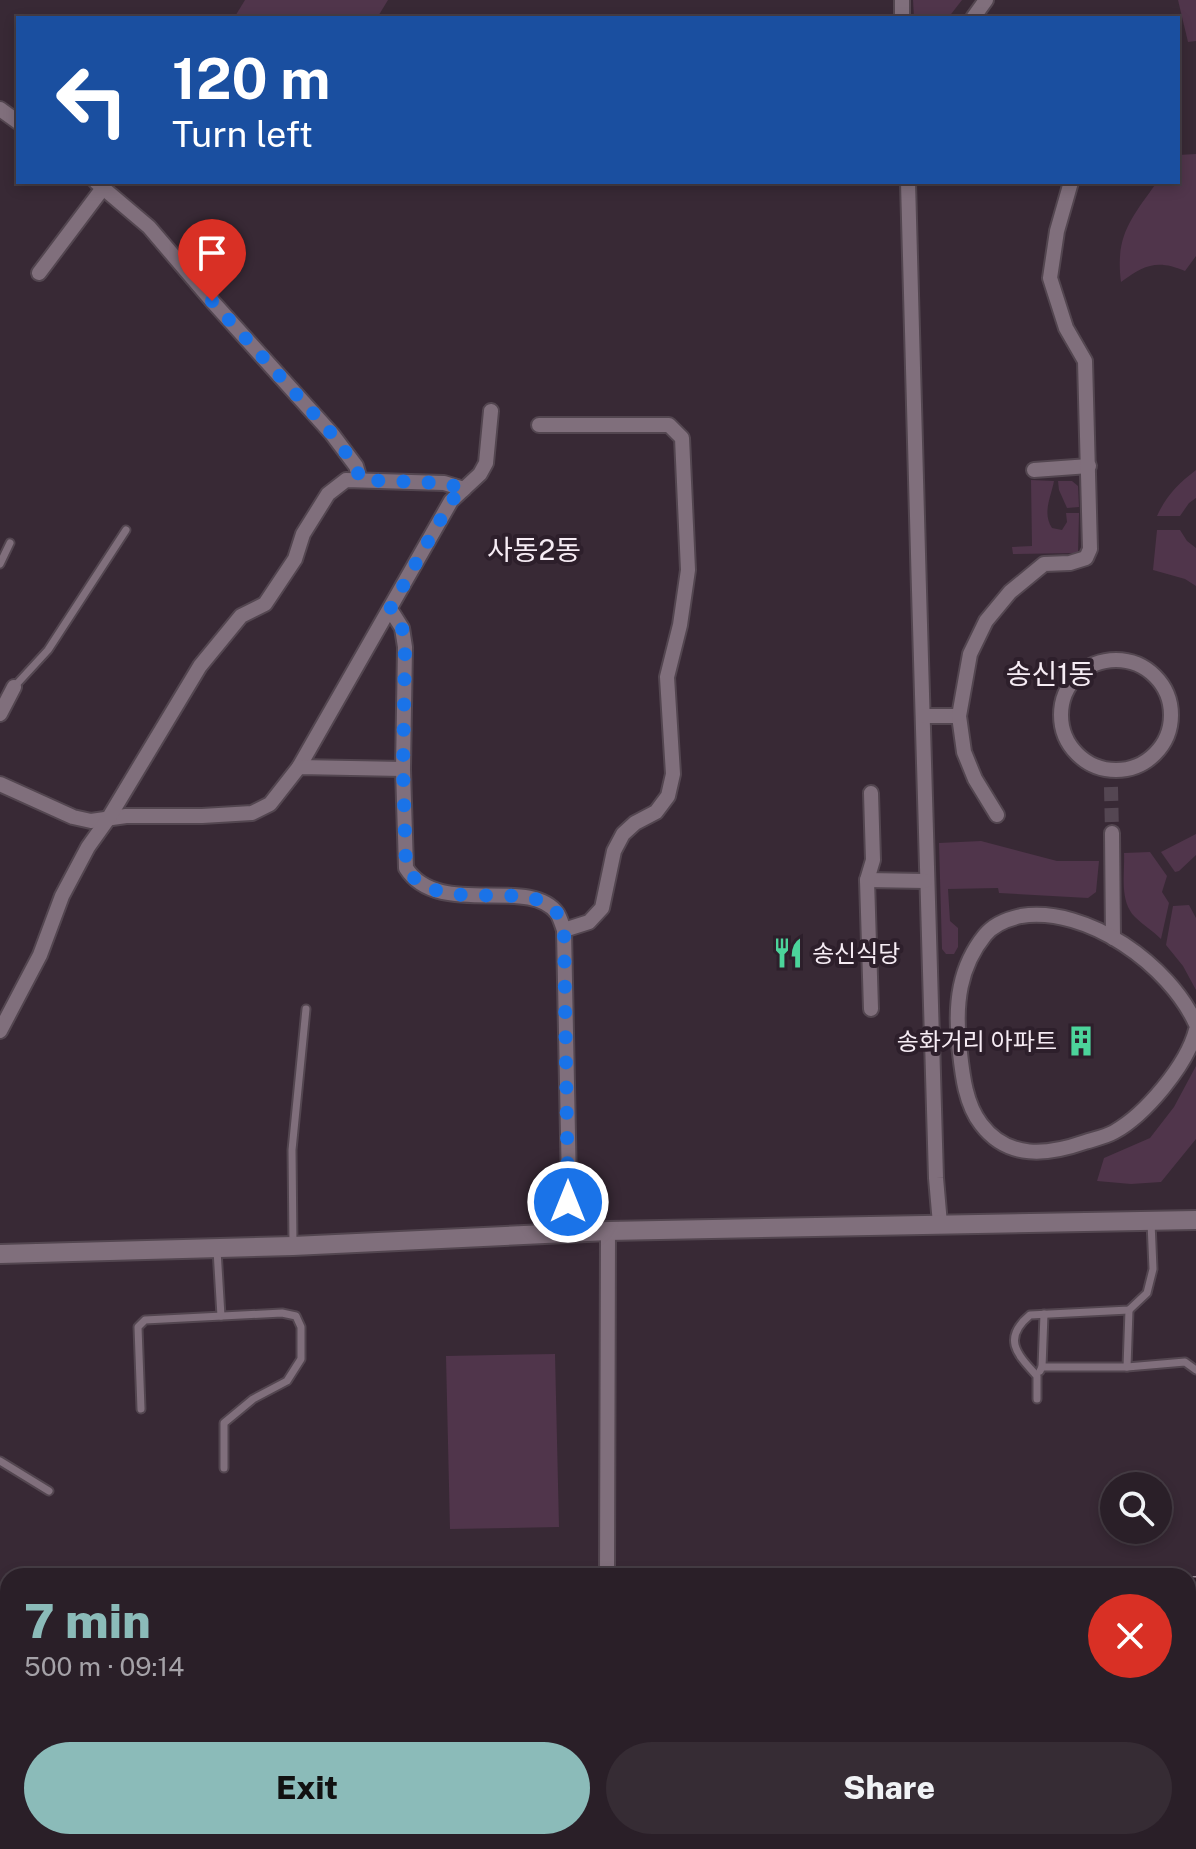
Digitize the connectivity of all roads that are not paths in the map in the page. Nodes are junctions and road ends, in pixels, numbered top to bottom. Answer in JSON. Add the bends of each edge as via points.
{"nodes":[{"id":1,"x":908,"y":184,"type":"edge"},
{"id":2,"x":1070,"y":184,"type":"edge"},
{"id":3,"x":100,"y":185,"type":"edge"},
{"id":4,"x":39,"y":273,"type":"dead end"},
{"id":5,"x":491,"y":411,"type":"dead end"},
{"id":6,"x":539,"y":425,"type":"dead end"},
{"id":7,"x":1089,"y":466,"type":"junction"},
{"id":8,"x":1034,"y":470,"type":"dead end"},
{"id":9,"x":360,"y":480,"type":"junction"},
{"id":10,"x":464,"y":489,"type":"junction"},
{"id":11,"x":126,"y":530,"type":"dead end"},
{"id":12,"x":10,"y":543,"type":"dead end"},
{"id":13,"x":0,"y":564,"type":"edge"},
{"id":14,"x":390,"y":609,"type":"junction"},
{"id":15,"x":14,"y":687,"type":"joint"},
{"id":16,"x":0,"y":714,"type":"edge"},
{"id":17,"x":924,"y":716,"type":"junction"},
{"id":18,"x":959,"y":716,"type":"junction"},
{"id":19,"x":299,"y":767,"type":"junction"},
{"id":20,"x":403,"y":769,"type":"junction"},
{"id":21,"x":1111,"y":770,"type":"junction"},
{"id":22,"x":0,"y":784,"type":"edge"},
{"id":23,"x":1111,"y":787,"type":"tunnel mouth"},
{"id":24,"x":871,"y":793,"type":"dead end"},
{"id":25,"x":997,"y":815,"type":"dead end"},
{"id":26,"x":108,"y":819,"type":"junction"},
{"id":27,"x":1112,"y":833,"type":"tunnel mouth"},
{"id":28,"x":867,"y":880,"type":"junction"},
{"id":29,"x":925,"y":881,"type":"junction"},
{"id":30,"x":564,"y":930,"type":"junction"},
{"id":31,"x":1113,"y":938,"type":"junction"},
{"id":32,"x":306,"y":1009,"type":"dead end"},
{"id":33,"x":871,"y":1009,"type":"dead end"},
{"id":34,"x":1196,"y":1024,"type":"edge"},
{"id":35,"x":931,"y":1030,"type":"junction"},
{"id":36,"x":1196,"y":1030,"type":"edge"},
{"id":37,"x":0,"y":1031,"type":"edge"},
{"id":38,"x":958,"y":1033,"type":"junction"},
{"id":39,"x":1196,"y":1220,"type":"edge"},
{"id":40,"x":1151,"y":1222,"type":"junction"},
{"id":41,"x":940,"y":1224,"type":"junction"},
{"id":42,"x":608,"y":1231,"type":"junction"},
{"id":43,"x":567,"y":1233,"type":"junction"},
{"id":44,"x":293,"y":1246,"type":"junction"},
{"id":45,"x":217,"y":1248,"type":"junction"},
{"id":46,"x":1,"y":1258,"type":"edge"},
{"id":47,"x":1129,"y":1310,"type":"junction"},
{"id":48,"x":1044,"y":1314,"type":"junction"},
{"id":49,"x":221,"y":1316,"type":"junction"},
{"id":50,"x":1042,"y":1367,"type":"junction"},
{"id":51,"x":1127,"y":1367,"type":"junction"},
{"id":52,"x":1196,"y":1370,"type":"edge"},
{"id":53,"x":1037,"y":1376,"type":"junction"},
{"id":54,"x":1037,"y":1399,"type":"dead end"},
{"id":55,"x":141,"y":1409,"type":"dead end"},
{"id":56,"x":0,"y":1461,"type":"edge"},
{"id":57,"x":224,"y":1468,"type":"dead end"},
{"id":58,"x":49,"y":1491,"type":"dead end"},
{"id":59,"x":607,"y":1568,"type":"edge"}],
"edges":[{"from":1,"to":17,"type":"street"},
{"from":2,"to":7,"type":"street","via":[[1050,278],[1066,328],[1085,361]]},
{"from":3,"to":4,"type":"street"},
{"from":3,"to":9,"type":"street","via":[[149,227],[332,434]]},
{"from":5,"to":10,"type":"street","via":[[486,463]]},
{"from":6,"to":30,"type":"street","via":[[669,425],[682,438],[688,570],[667,677],[673,774],[668,796],[656,812],[623,834],[614,851],[602,908],[589,922]]},
{"from":7,"to":8,"type":"street"},
{"from":7,"to":18,"type":"street","via":[[1086,558],[1044,564],[986,621],[970,654]]},
{"from":9,"to":10,"type":"street","via":[[444,483]]},
{"from":9,"to":26,"type":"street","via":[[346,480],[328,494],[265,604],[241,616],[200,666]]},
{"from":10,"to":14,"type":"street","via":[[451,501]]},
{"from":11,"to":15,"type":"lane","via":[[48,650]]},
{"from":12,"to":13,"type":"lane"},
{"from":14,"to":19,"type":"street"},
{"from":14,"to":20,"type":"street","via":[[402,628],[405,647]]},
{"from":15,"to":16,"type":"street"},
{"from":17,"to":18,"type":"street"},
{"from":17,"to":29,"type":"street"},
{"from":18,"to":25,"type":"street","via":[[964,752]]},
{"from":19,"to":20,"type":"street"},
{"from":19,"to":26,"type":"street","via":[[270,804],[252,813]]},
{"from":20,"to":30,"type":"street","via":[[406,868],[414,881],[436,892],[544,903],[557,912]]},
{"from":21,"to":21,"type":"street","via":[[1134,768],[1153,756],[1167,737],[1171,714],[1166,692],[1152,674],[1120,660],[1097,663],[1078,675],[1065,694],[1060,716],[1066,739],[1079,757]]},
{"from":21,"to":23,"type":"street"},
{"from":22,"to":26,"type":"street","via":[[73,817]]},
{"from":24,"to":28,"type":"street","via":[[873,860]]},
{"from":26,"to":37,"type":"street","via":[[62,896],[40,955]]},
{"from":27,"to":31,"type":"street"},
{"from":28,"to":29,"type":"street"},
{"from":28,"to":33,"type":"street"},
{"from":29,"to":35,"type":"street"},
{"from":30,"to":43,"type":"street"},
{"from":31,"to":34,"type":"street","via":[[1157,971],[1187,1005]]},
{"from":31,"to":38,"type":"street","via":[[1071,918],[1040,914],[993,926],[964,968]]},
{"from":32,"to":44,"type":"lane","via":[[292,1150]]},
{"from":35,"to":38,"type":"street"},
{"from":35,"to":41,"type":"street"},
{"from":36,"to":38,"type":"street","via":[[1169,1079],[1114,1132],[1033,1154],[1012,1149],[981,1125],[962,1073]]},
{"from":39,"to":40,"type":"street"},
{"from":40,"to":41,"type":"street"},
{"from":40,"to":47,"type":"lane","via":[[1153,1269],[1147,1293]]},
{"from":41,"to":42,"type":"street"},
{"from":42,"to":43,"type":"street"},
{"from":42,"to":59,"type":"street"},
{"from":43,"to":44,"type":"street"},
{"from":44,"to":45,"type":"street"},
{"from":45,"to":46,"type":"street"},
{"from":45,"to":49,"type":"lane"},
{"from":47,"to":48,"type":"lane"},
{"from":47,"to":51,"type":"lane"},
{"from":48,"to":50,"type":"lane"},
{"from":48,"to":53,"type":"lane","via":[[1030,1315],[1016,1332],[1019,1360]]},
{"from":49,"to":55,"type":"lane","via":[[145,1320],[138,1327]]},
{"from":49,"to":57,"type":"lane","via":[[282,1313],[296,1316],[301,1327],[301,1359],[287,1381],[224,1423]]},
{"from":50,"to":51,"type":"lane"},
{"from":50,"to":53,"type":"lane"},
{"from":51,"to":52,"type":"lane","via":[[1185,1362]]},
{"from":53,"to":54,"type":"lane"},
{"from":56,"to":58,"type":"lane"}]}
